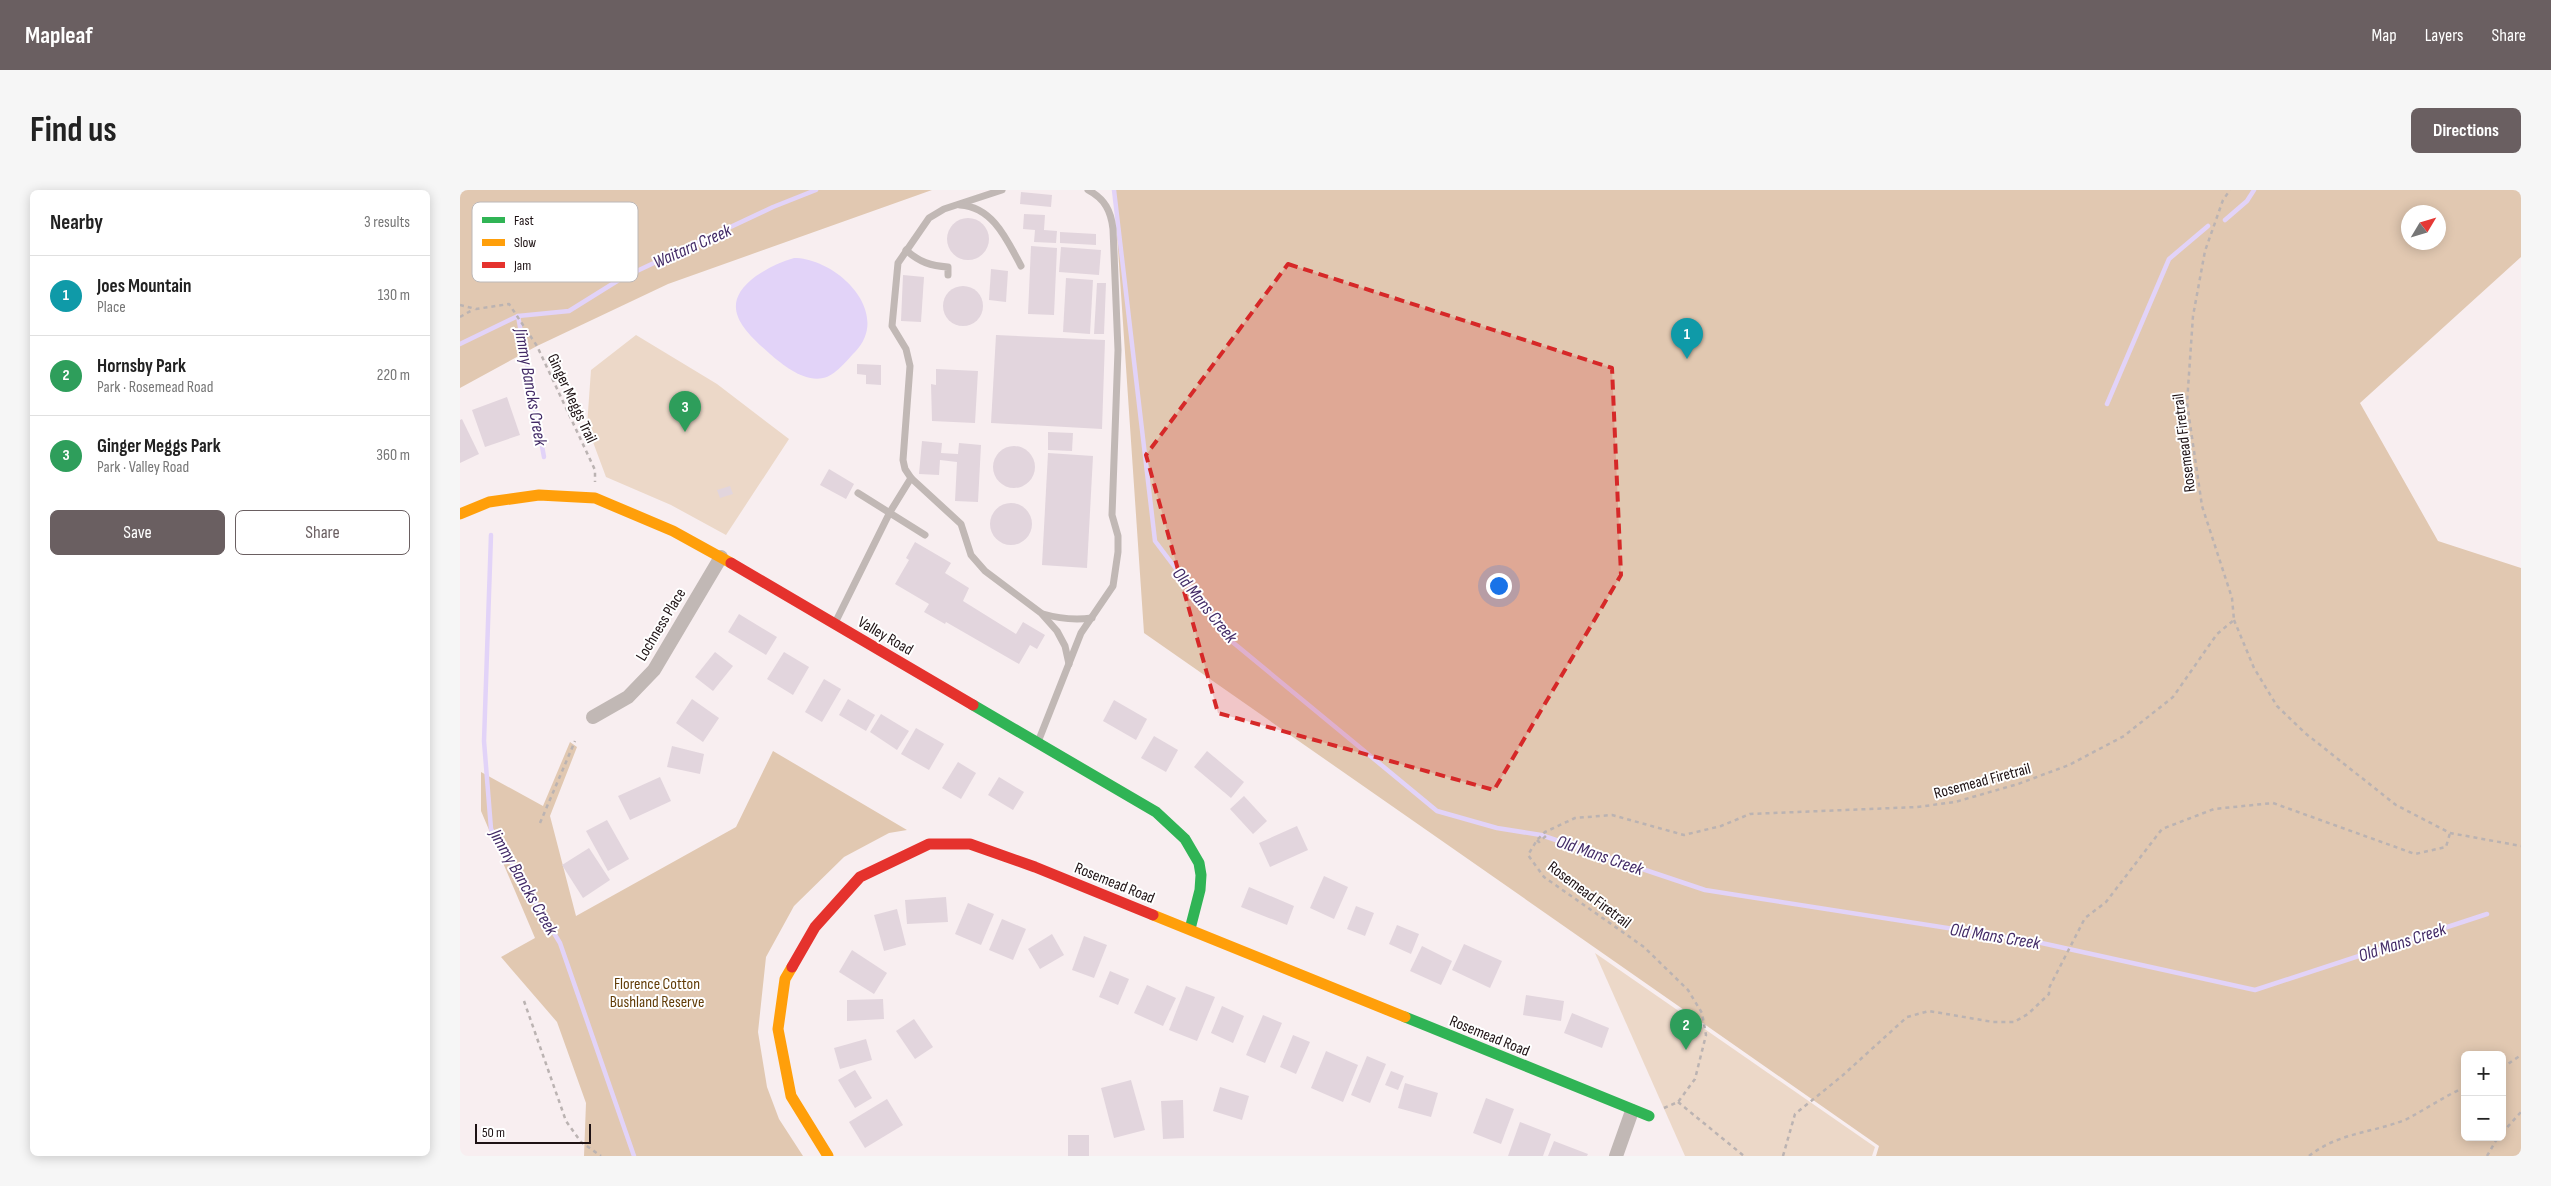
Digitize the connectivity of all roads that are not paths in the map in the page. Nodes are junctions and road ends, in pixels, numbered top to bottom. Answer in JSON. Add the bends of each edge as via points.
{"nodes":[{"id":1,"x":1002,"y":190,"type":"edge"},
{"id":2,"x":1088,"y":190,"type":"edge"},
{"id":3,"x":957,"y":205,"type":"junction"},
{"id":4,"x":906,"y":250,"type":"junction"},
{"id":5,"x":1021,"y":266,"type":"dead end"},
{"id":6,"x":948,"y":275,"type":"dead end"},
{"id":7,"x":911,"y":478,"type":"junction"},
{"id":8,"x":858,"y":493,"type":"dead end"},
{"id":9,"x":890,"y":512,"type":"junction"},
{"id":10,"x":460,"y":514,"type":"edge"},
{"id":11,"x":925,"y":535,"type":"dead end"},
{"id":12,"x":721,"y":556,"type":"junction"},
{"id":13,"x":1040,"y":613,"type":"junction"},
{"id":14,"x":1092,"y":618,"type":"junction"},
{"id":15,"x":835,"y":623,"type":"junction"},
{"id":16,"x":1068,"y":664,"type":"junction"},
{"id":17,"x":593,"y":717,"type":"dead end"},
{"id":18,"x":1038,"y":743,"type":"junction"},
{"id":19,"x":1190,"y":929,"type":"junction"},
{"id":20,"x":1632,"y":1111,"type":"junction"},
{"id":21,"x":1649,"y":1116,"type":"dead end"},
{"id":22,"x":828,"y":1156,"type":"edge"},
{"id":23,"x":1616,"y":1156,"type":"edge"}],
"edges":[{"from":1,"to":3,"type":"lane"},
{"from":2,"to":14,"type":"lane","via":[[1099,196],[1111,213],[1118,334],[1112,515],[1118,536],[1117,572],[1113,586]]},
{"from":3,"to":4,"type":"lane","via":[[929,218]]},
{"from":3,"to":5,"type":"lane","via":[[973,207],[986,214]]},
{"from":4,"to":6,"type":"lane","via":[[931,266],[948,268]]},
{"from":4,"to":7,"type":"lane","via":[[895,276],[892,326],[906,349],[910,366],[903,460]]},
{"from":7,"to":9,"type":"lane"},
{"from":7,"to":13,"type":"lane","via":[[961,524],[971,554],[986,571]]},
{"from":8,"to":9,"type":"lane"},
{"from":9,"to":11,"type":"lane"},
{"from":9,"to":15,"type":"lane"},
{"from":10,"to":12,"type":"street","name":"Valley Road","via":[[489,502],[539,495],[595,498],[673,531]]},
{"from":12,"to":15,"type":"street","name":"Valley Road"},
{"from":12,"to":17,"type":"street","name":"Lochness Place","via":[[654,670],[628,697]]},
{"from":13,"to":14,"type":"lane","via":[[1055,618]]},
{"from":13,"to":16,"type":"lane","via":[[1057,631],[1065,646]]},
{"from":14,"to":16,"type":"lane","via":[[1081,633]]},
{"from":15,"to":18,"type":"street","name":"Valley Road"},
{"from":16,"to":18,"type":"lane"},
{"from":18,"to":19,"type":"street","name":"Valley Road","via":[[1156,812],[1182,834],[1199,858],[1201,891]]},
{"from":19,"to":20,"type":"street","name":"Rosemead Road"},
{"from":19,"to":22,"type":"street","name":"Rosemead Road","via":[[970,844],[929,844],[860,877],[816,927],[784,979],[778,1029],[792,1096]]},
{"from":20,"to":21,"type":"street","name":"Rosemead Road"},
{"from":20,"to":23,"type":"street"}]}
